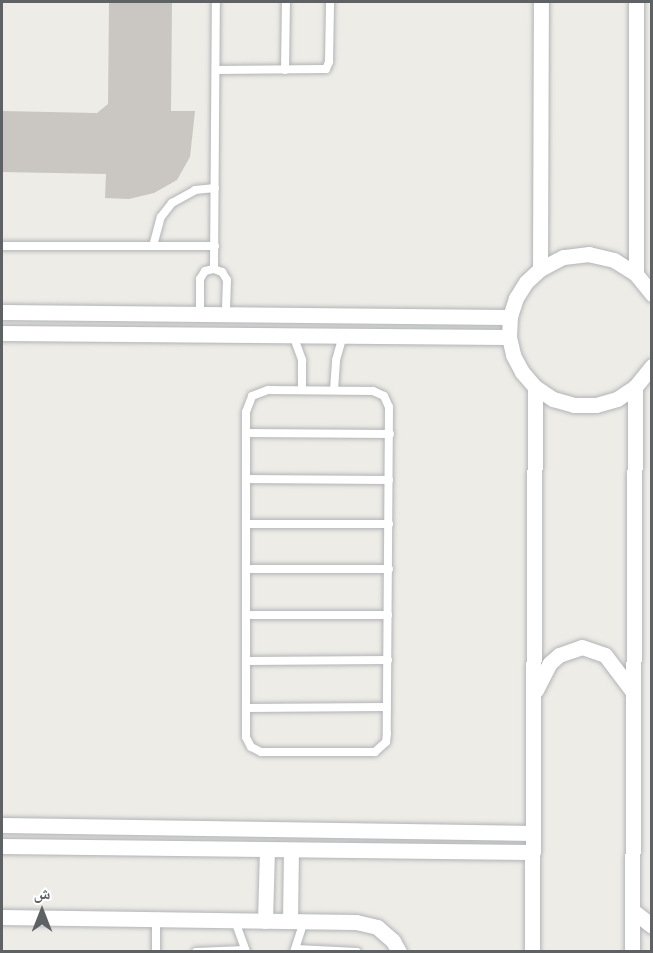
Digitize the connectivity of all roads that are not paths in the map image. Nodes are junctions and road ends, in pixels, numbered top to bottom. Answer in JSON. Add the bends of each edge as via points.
{"nodes":[{"id":1,"x":216,"y":2,"type":"edge"},
{"id":2,"x":286,"y":2,"type":"edge"},
{"id":3,"x":330,"y":2,"type":"edge"},
{"id":4,"x":541,"y":2,"type":"edge"},
{"id":5,"x":636,"y":2,"type":"edge"},
{"id":6,"x":216,"y":70,"type":"junction"},
{"id":7,"x":285,"y":70,"type":"junction"},
{"id":8,"x":215,"y":188,"type":"junction"},
{"id":9,"x":2,"y":246,"type":"edge"},
{"id":10,"x":153,"y":246,"type":"junction"},
{"id":11,"x":214,"y":246,"type":"junction"},
{"id":12,"x":214,"y":269,"type":"junction"},
{"id":13,"x":540,"y":269,"type":"junction"},
{"id":14,"x":636,"y":273,"type":"junction"},
{"id":15,"x":651,"y":294,"type":"edge"},
{"id":16,"x":2,"y":312,"type":"edge"},
{"id":17,"x":200,"y":314,"type":"junction"},
{"id":18,"x":226,"y":314,"type":"junction"},
{"id":19,"x":510,"y":317,"type":"junction"},
{"id":20,"x":2,"y":333,"type":"edge"},
{"id":21,"x":293,"y":335,"type":"junction"},
{"id":22,"x":343,"y":335,"type":"junction"},
{"id":23,"x":509,"y":337,"type":"junction"},
{"id":24,"x":651,"y":366,"type":"edge"},
{"id":25,"x":535,"y":387,"type":"junction"},
{"id":26,"x":635,"y":387,"type":"junction"},
{"id":27,"x":302,"y":390,"type":"junction"},
{"id":28,"x":334,"y":390,"type":"junction"},
{"id":29,"x":246,"y":434,"type":"junction"},
{"id":30,"x":390,"y":434,"type":"junction"},
{"id":31,"x":246,"y":478,"type":"junction"},
{"id":32,"x":389,"y":480,"type":"junction"},
{"id":33,"x":246,"y":524,"type":"junction"},
{"id":34,"x":389,"y":525,"type":"junction"},
{"id":35,"x":246,"y":569,"type":"junction"},
{"id":36,"x":388,"y":569,"type":"junction"},
{"id":37,"x":246,"y":615,"type":"junction"},
{"id":38,"x":388,"y":615,"type":"junction"},
{"id":39,"x":388,"y":660,"type":"junction"},
{"id":40,"x":246,"y":661,"type":"junction"},
{"id":41,"x":534,"y":692,"type":"junction"},
{"id":42,"x":633,"y":692,"type":"junction"},
{"id":43,"x":387,"y":706,"type":"junction"},
{"id":44,"x":246,"y":708,"type":"junction"},
{"id":45,"x":2,"y":825,"type":"edge"},
{"id":46,"x":533,"y":833,"type":"junction"},
{"id":47,"x":2,"y":846,"type":"edge"},
{"id":48,"x":267,"y":851,"type":"junction"},
{"id":49,"x":291,"y":851,"type":"junction"},
{"id":50,"x":533,"y":852,"type":"junction"},
{"id":51,"x":633,"y":911,"type":"junction"},
{"id":52,"x":2,"y":917,"type":"edge"},
{"id":53,"x":156,"y":919,"type":"junction"},
{"id":54,"x":235,"y":921,"type":"junction"},
{"id":55,"x":265,"y":921,"type":"junction"},
{"id":56,"x":297,"y":921,"type":"junction"},
{"id":57,"x":651,"y":927,"type":"edge"},
{"id":58,"x":295,"y":950,"type":"edge"},
{"id":59,"x":156,"y":951,"type":"edge"},
{"id":60,"x":196,"y":951,"type":"edge"},
{"id":61,"x":246,"y":951,"type":"edge"},
{"id":62,"x":357,"y":951,"type":"edge"},
{"id":63,"x":399,"y":951,"type":"edge"},
{"id":64,"x":532,"y":951,"type":"edge"},
{"id":65,"x":632,"y":951,"type":"edge"}],
"edges":[{"from":1,"to":6,"type":"lane"},
{"from":2,"to":7,"type":"lane"},
{"from":3,"to":7,"type":"lane","via":[[328,67]]},
{"from":4,"to":13,"type":"street"},
{"from":5,"to":14,"type":"street"},
{"from":6,"to":7,"type":"lane"},
{"from":6,"to":8,"type":"lane"},
{"from":8,"to":10,"type":"lane","via":[[195,190],[172,202],[160,217]]},
{"from":8,"to":11,"type":"lane"},
{"from":9,"to":10,"type":"lane"},
{"from":10,"to":11,"type":"lane"},
{"from":11,"to":12,"type":"lane"},
{"from":12,"to":17,"type":"lane","via":[[205,271],[200,279]]},
{"from":12,"to":18,"type":"lane","via":[[227,280]]},
{"from":13,"to":14,"type":"street","via":[[563,257],[589,254],[614,260]]},
{"from":13,"to":19,"type":"street","via":[[526,282]]},
{"from":14,"to":15,"type":"street"},
{"from":16,"to":17,"type":"street"},
{"from":17,"to":18,"type":"street"},
{"from":18,"to":19,"type":"street"},
{"from":19,"to":23,"type":"street"},
{"from":20,"to":21,"type":"street"},
{"from":21,"to":22,"type":"street"},
{"from":21,"to":27,"type":"lane","via":[[302,360]]},
{"from":22,"to":23,"type":"street"},
{"from":22,"to":28,"type":"lane"},
{"from":23,"to":25,"type":"street","via":[[513,355]]},
{"from":24,"to":26,"type":"street"},
{"from":25,"to":26,"type":"street","via":[[574,405],[607,402]]},
{"from":25,"to":41,"type":"street"},
{"from":26,"to":42,"type":"street"},
{"from":27,"to":28,"type":"lane"},
{"from":27,"to":29,"type":"lane","via":[[256,393],[246,406]]},
{"from":28,"to":30,"type":"lane","via":[[373,391],[384,396],[390,406]]},
{"from":29,"to":30,"type":"lane"},
{"from":29,"to":31,"type":"lane"},
{"from":30,"to":32,"type":"lane"},
{"from":31,"to":32,"type":"lane"},
{"from":31,"to":33,"type":"lane"},
{"from":32,"to":34,"type":"lane"},
{"from":33,"to":34,"type":"lane"},
{"from":33,"to":35,"type":"lane"},
{"from":34,"to":36,"type":"lane"},
{"from":35,"to":36,"type":"lane"},
{"from":35,"to":37,"type":"lane"},
{"from":36,"to":38,"type":"lane"},
{"from":37,"to":38,"type":"lane"},
{"from":37,"to":40,"type":"lane"},
{"from":38,"to":39,"type":"lane"},
{"from":39,"to":40,"type":"lane"},
{"from":39,"to":43,"type":"lane"},
{"from":40,"to":44,"type":"lane"},
{"from":41,"to":42,"type":"street","via":[[550,663],[559,655],[582,647],[605,655]]},
{"from":41,"to":46,"type":"street"},
{"from":42,"to":51,"type":"street"},
{"from":43,"to":44,"type":"lane"},
{"from":43,"to":44,"type":"lane","via":[[386,742],[370,753],[255,750],[246,737]]},
{"from":45,"to":46,"type":"street"},
{"from":46,"to":50,"type":"street"},
{"from":47,"to":48,"type":"street"},
{"from":48,"to":49,"type":"street"},
{"from":48,"to":55,"type":"street"},
{"from":49,"to":50,"type":"street"},
{"from":49,"to":56,"type":"street"},
{"from":50,"to":64,"type":"street"},
{"from":51,"to":57,"type":"street"},
{"from":51,"to":65,"type":"street"},
{"from":52,"to":53,"type":"street"},
{"from":53,"to":54,"type":"street"},
{"from":53,"to":59,"type":"lane"},
{"from":54,"to":55,"type":"street"},
{"from":54,"to":61,"type":"lane"},
{"from":55,"to":56,"type":"street"},
{"from":56,"to":58,"type":"lane"},
{"from":56,"to":63,"type":"street","via":[[367,923],[386,933]]},
{"from":58,"to":62,"type":"lane"},
{"from":60,"to":61,"type":"lane"}]}
